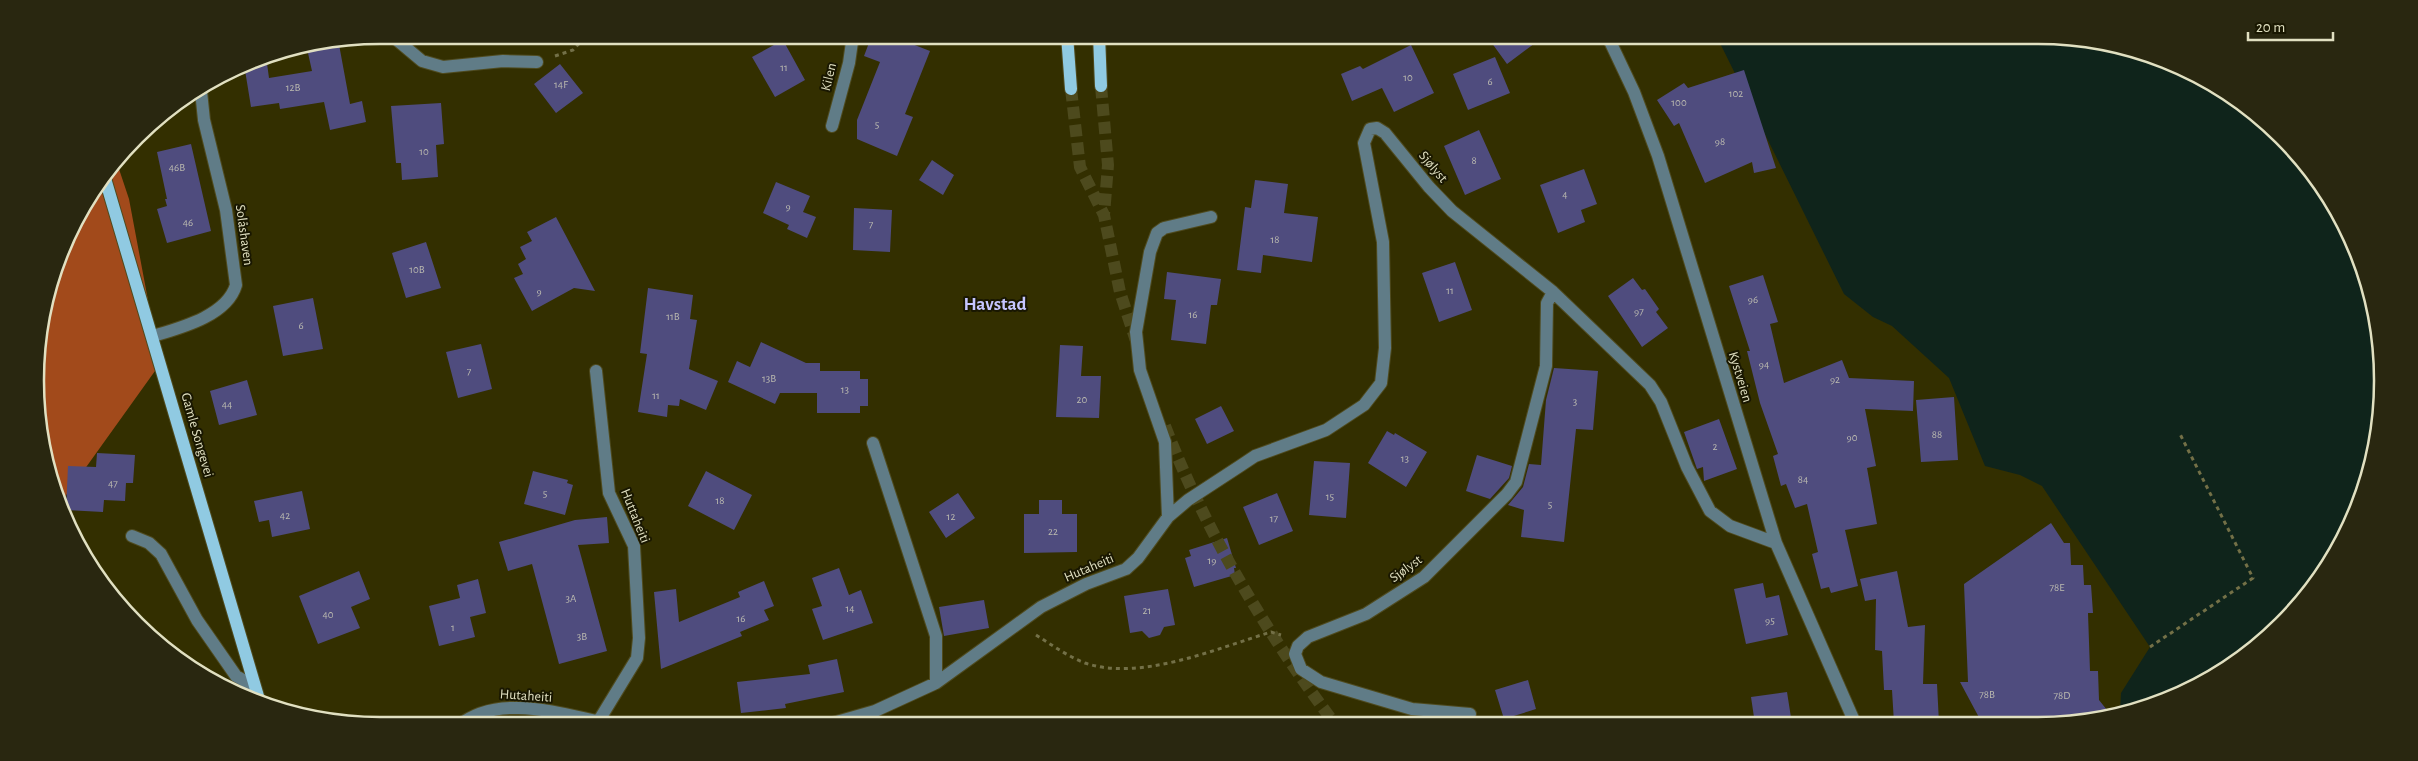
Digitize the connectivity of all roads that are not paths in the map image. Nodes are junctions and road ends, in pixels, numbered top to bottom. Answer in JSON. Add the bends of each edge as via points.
{"nodes":[{"id":1,"x":401,"y":44,"type":"edge"},
{"id":2,"x":851,"y":44,"type":"edge"},
{"id":3,"x":1068,"y":44,"type":"edge"},
{"id":4,"x":1099,"y":44,"type":"edge"},
{"id":5,"x":1611,"y":44,"type":"edge"},
{"id":6,"x":537,"y":62,"type":"road end"},
{"id":7,"x":1101,"y":86,"type":"tunnel mouth"},
{"id":8,"x":1071,"y":89,"type":"tunnel mouth"},
{"id":9,"x":201,"y":96,"type":"edge"},
{"id":10,"x":832,"y":126,"type":"dead end"},
{"id":11,"x":1385,"y":133,"type":"joint"},
{"id":12,"x":107,"y":184,"type":"edge"},
{"id":13,"x":1211,"y":217,"type":"dead end"},
{"id":14,"x":1553,"y":292,"type":"junction"},
{"id":15,"x":153,"y":336,"type":"junction"},
{"id":16,"x":596,"y":371,"type":"dead end"},
{"id":17,"x":873,"y":443,"type":"dead end"},
{"id":18,"x":1168,"y":517,"type":"junction"},
{"id":19,"x":132,"y":536,"type":"dead end"},
{"id":20,"x":1776,"y":543,"type":"junction"},
{"id":21,"x":936,"y":683,"type":"junction"},
{"id":22,"x":252,"y":685,"type":"junction"},
{"id":23,"x":256,"y":693,"type":"edge"},
{"id":24,"x":1470,"y":714,"type":"dead end"},
{"id":25,"x":475,"y":717,"type":"edge"},
{"id":26,"x":573,"y":717,"type":"edge"},
{"id":27,"x":601,"y":717,"type":"edge"},
{"id":28,"x":854,"y":717,"type":"edge"},
{"id":29,"x":1852,"y":717,"type":"edge"}],
"edges":[{"from":1,"to":6,"type":"street","via":[[422,61],[443,67],[503,61]]},
{"from":2,"to":10,"type":"street","name":"Kilen"},
{"from":3,"to":8,"type":"main road"},
{"from":4,"to":7,"type":"main road"},
{"from":5,"to":20,"type":"street","name":"Kystveien","via":[[1658,156]]},
{"from":9,"to":15,"type":"street","name":"Solåshaven","via":[[204,120],[226,210],[236,285],[233,294],[215,311]]},
{"from":11,"to":14,"type":"street","name":"Sjølyst","via":[[1452,211]]},
{"from":11,"to":18,"type":"street","name":"Hutaheiti","via":[[1377,128],[1370,129],[1364,143],[1383,242],[1385,348],[1381,384],[1364,405],[1345,419],[1326,430],[1255,456]]},
{"from":12,"to":15,"type":"main road","name":"Gamle Songevei"},
{"from":13,"to":18,"type":"street","via":[[1164,228],[1157,233],[1150,252],[1136,332],[1140,370],[1165,442]]},
{"from":14,"to":20,"type":"street","name":"Sjølyst","via":[[1650,385],[1661,402],[1687,467],[1710,511],[1730,526]]},
{"from":14,"to":24,"type":"street","name":"Sjølyst","via":[[1547,303],[1546,366],[1516,482],[1424,577],[1366,614],[1308,637],[1295,654],[1301,670],[1321,682],[1412,709]]},
{"from":15,"to":22,"type":"main road","name":"Gamle Songevei"},
{"from":16,"to":27,"type":"street","name":"Huttaheiti","via":[[609,493],[634,546],[640,638],[636,658]]},
{"from":17,"to":21,"type":"street","via":[[936,636]]},
{"from":18,"to":21,"type":"street","name":"Hutaheiti","via":[[1126,569],[1086,584],[1041,607]]},
{"from":19,"to":22,"type":"street","via":[[149,543],[161,554],[203,628],[236,676]]},
{"from":20,"to":29,"type":"street","name":"Kystveien"},
{"from":21,"to":28,"type":"street","name":"Hutaheiti","via":[[875,711]]},
{"from":22,"to":23,"type":"main road","name":"Gamle Songevei"},
{"from":25,"to":26,"type":"street","name":"Hutaheiti","via":[[490,709],[534,709]]}]}
